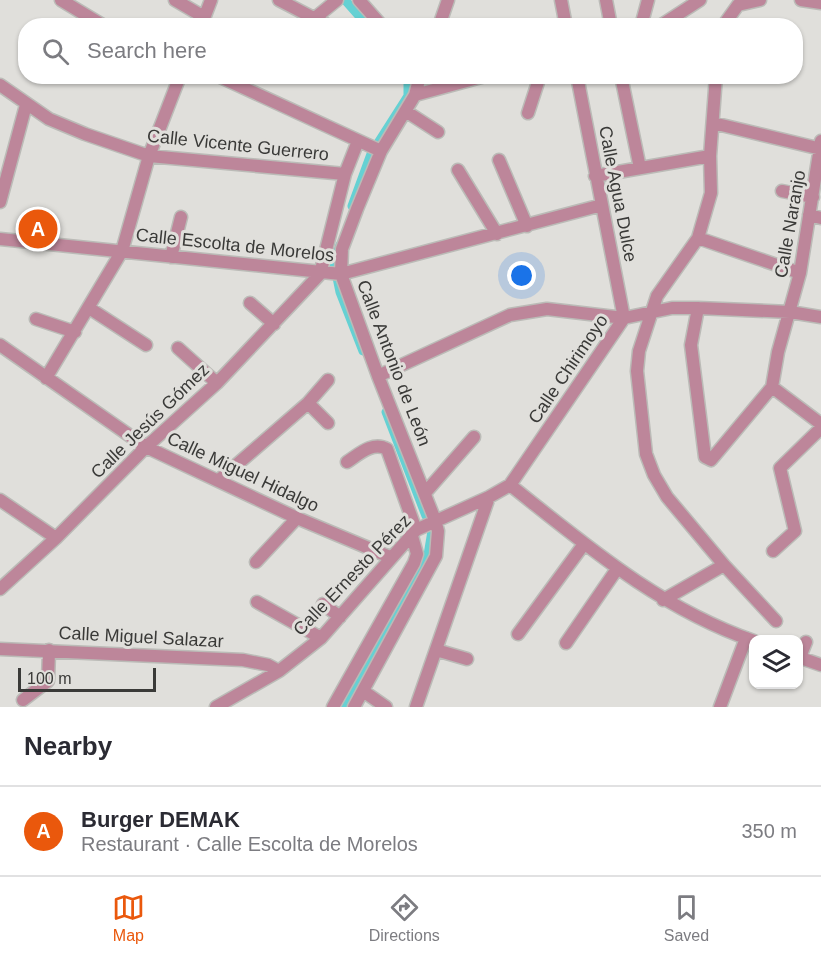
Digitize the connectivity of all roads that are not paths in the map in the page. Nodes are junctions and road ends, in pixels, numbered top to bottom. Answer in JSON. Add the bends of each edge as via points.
{"nodes":[{"id":1,"x":61,"y":0,"type":"edge"},
{"id":2,"x":175,"y":0,"type":"edge"},
{"id":3,"x":211,"y":0,"type":"edge"},
{"id":4,"x":279,"y":0,"type":"edge"},
{"id":5,"x":337,"y":0,"type":"edge"},
{"id":6,"x":359,"y":0,"type":"edge"},
{"id":7,"x":448,"y":0,"type":"edge"},
{"id":8,"x":561,"y":0,"type":"edge"},
{"id":9,"x":606,"y":0,"type":"edge"},
{"id":10,"x":648,"y":0,"type":"edge"},
{"id":11,"x":700,"y":0,"type":"edge"},
{"id":12,"x":760,"y":0,"type":"edge"},
{"id":13,"x":801,"y":0,"type":"edge"},
{"id":14,"x":736,"y":3,"type":"edge"},
{"id":15,"x":821,"y":3,"type":"edge"},
{"id":16,"x":91,"y":18,"type":"edge"},
{"id":17,"x":199,"y":18,"type":"edge"},
{"id":18,"x":204,"y":18,"type":"edge"},
{"id":19,"x":315,"y":18,"type":"joint"},
{"id":20,"x":375,"y":18,"type":"edge"},
{"id":21,"x":442,"y":18,"type":"edge"},
{"id":22,"x":564,"y":18,"type":"edge"},
{"id":23,"x":609,"y":18,"type":"edge"},
{"id":24,"x":642,"y":18,"type":"edge"},
{"id":25,"x":672,"y":18,"type":"edge"},
{"id":26,"x":728,"y":18,"type":"edge"},
{"id":27,"x":177,"y":84,"type":"edge"},
{"id":28,"x":235,"y":84,"type":"edge"},
{"id":29,"x":418,"y":84,"type":"edge"},
{"id":30,"x":456,"y":84,"type":"edge"},
{"id":31,"x":537,"y":84,"type":"edge"},
{"id":32,"x":579,"y":84,"type":"edge"},
{"id":33,"x":623,"y":84,"type":"edge"},
{"id":34,"x":715,"y":84,"type":"edge"},
{"id":35,"x":0,"y":86,"type":"edge"},
{"id":36,"x":415,"y":95,"type":"junction"},
{"id":37,"x":26,"y":105,"type":"junction"},
{"id":38,"x":407,"y":112,"type":"junction"},
{"id":39,"x":528,"y":113,"type":"dead end"},
{"id":40,"x":713,"y":123,"type":"junction"},
{"id":41,"x":438,"y":132,"type":"dead end"},
{"id":42,"x":821,"y":141,"type":"edge"},
{"id":43,"x":360,"y":142,"type":"junction"},
{"id":44,"x":378,"y":150,"type":"junction"},
{"id":45,"x":821,"y":155,"type":"edge"},
{"id":46,"x":149,"y":156,"type":"junction"},
{"id":47,"x":710,"y":156,"type":"junction"},
{"id":48,"x":499,"y":160,"type":"dead end"},
{"id":49,"x":640,"y":168,"type":"junction"},
{"id":50,"x":458,"y":170,"type":"dead end"},
{"id":51,"x":345,"y":174,"type":"junction"},
{"id":52,"x":596,"y":176,"type":"junction"},
{"id":53,"x":782,"y":191,"type":"dead end"},
{"id":54,"x":813,"y":197,"type":"junction"},
{"id":55,"x":0,"y":202,"type":"edge"},
{"id":56,"x":602,"y":205,"type":"junction"},
{"id":57,"x":815,"y":216,"type":"edge"},
{"id":58,"x":181,"y":217,"type":"dead end"},
{"id":59,"x":526,"y":226,"type":"junction"},
{"id":60,"x":496,"y":234,"type":"junction"},
{"id":61,"x":698,"y":238,"type":"junction"},
{"id":62,"x":0,"y":239,"type":"edge"},
{"id":63,"x":122,"y":251,"type":"junction"},
{"id":64,"x":171,"y":256,"type":"junction"},
{"id":65,"x":800,"y":273,"type":"junction"},
{"id":66,"x":330,"y":274,"type":"junction"},
{"id":67,"x":250,"y":303,"type":"dead end"},
{"id":68,"x":89,"y":308,"type":"junction"},
{"id":69,"x":698,"y":308,"type":"junction"},
{"id":70,"x":651,"y":311,"type":"junction"},
{"id":71,"x":790,"y":312,"type":"junction"},
{"id":72,"x":821,"y":317,"type":"edge"},
{"id":73,"x":624,"y":318,"type":"junction"},
{"id":74,"x":36,"y":319,"type":"dead end"},
{"id":75,"x":274,"y":324,"type":"junction"},
{"id":76,"x":75,"y":332,"type":"junction"},
{"id":77,"x":0,"y":345,"type":"edge"},
{"id":78,"x":147,"y":345,"type":"dead end"},
{"id":79,"x":178,"y":348,"type":"dead end"},
{"id":80,"x":378,"y":376,"type":"junction"},
{"id":81,"x":46,"y":378,"type":"junction"},
{"id":82,"x":328,"y":380,"type":"dead end"},
{"id":83,"x":217,"y":383,"type":"junction"},
{"id":84,"x":772,"y":387,"type":"junction"},
{"id":85,"x":308,"y":403,"type":"junction"},
{"id":86,"x":328,"y":423,"type":"dead end"},
{"id":87,"x":821,"y":426,"type":"edge"},
{"id":88,"x":474,"y":437,"type":"dead end"},
{"id":89,"x":147,"y":447,"type":"junction"},
{"id":90,"x":347,"y":462,"type":"dead end"},
{"id":91,"x":219,"y":480,"type":"junction"},
{"id":92,"x":510,"y":485,"type":"junction"},
{"id":93,"x":425,"y":493,"type":"junction"},
{"id":94,"x":489,"y":497,"type":"junction"},
{"id":95,"x":0,"y":500,"type":"edge"},
{"id":96,"x":297,"y":518,"type":"junction"},
{"id":97,"x":422,"y":527,"type":"junction"},
{"id":98,"x":56,"y":538,"type":"junction"},
{"id":99,"x":584,"y":544,"type":"junction"},
{"id":100,"x":773,"y":551,"type":"dead end"},
{"id":101,"x":390,"y":557,"type":"junction"},
{"id":102,"x":256,"y":562,"type":"dead end"},
{"id":103,"x":724,"y":565,"type":"junction"},
{"id":104,"x":617,"y":569,"type":"junction"},
{"id":105,"x":0,"y":589,"type":"edge"},
{"id":106,"x":663,"y":600,"type":"junction"},
{"id":107,"x":256,"y":602,"type":"dead end"},
{"id":108,"x":323,"y":604,"type":"dead end"},
{"id":109,"x":340,"y":617,"type":"junction"},
{"id":110,"x":776,"y":621,"type":"dead end"},
{"id":111,"x":518,"y":634,"type":"dead end"},
{"id":112,"x":321,"y":638,"type":"junction"},
{"id":113,"x":749,"y":640,"type":"edge"},
{"id":114,"x":749,"y":642,"type":"edge"},
{"id":115,"x":806,"y":642,"type":"dead end"},
{"id":116,"x":566,"y":643,"type":"dead end"},
{"id":117,"x":803,"y":648,"type":"edge"},
{"id":118,"x":0,"y":649,"type":"edge"},
{"id":119,"x":49,"y":650,"type":"junction"},
{"id":120,"x":436,"y":650,"type":"junction"},
{"id":121,"x":803,"y":658,"type":"edge"},
{"id":122,"x":467,"y":659,"type":"dead end"},
{"id":123,"x":821,"y":665,"type":"edge"},
{"id":124,"x":279,"y":671,"type":"junction"},
{"id":125,"x":363,"y":691,"type":"junction"},
{"id":126,"x":23,"y":700,"type":"dead end"},
{"id":127,"x":216,"y":707,"type":"edge"},
{"id":128,"x":333,"y":707,"type":"edge"},
{"id":129,"x":354,"y":707,"type":"edge"},
{"id":130,"x":386,"y":707,"type":"edge"},
{"id":131,"x":416,"y":707,"type":"edge"},
{"id":132,"x":720,"y":707,"type":"edge"}],
"edges":[{"from":1,"to":16,"type":"street"},
{"from":2,"to":17,"type":"street"},
{"from":3,"to":18,"type":"street"},
{"from":4,"to":19,"type":"street"},
{"from":5,"to":19,"type":"street"},
{"from":6,"to":20,"type":"street"},
{"from":7,"to":21,"type":"street"},
{"from":8,"to":22,"type":"street"},
{"from":9,"to":23,"type":"street"},
{"from":10,"to":24,"type":"street"},
{"from":11,"to":25,"type":"street"},
{"from":12,"to":14,"type":"street"},
{"from":13,"to":15,"type":"street"},
{"from":14,"to":26,"type":"street"},
{"from":27,"to":46,"type":"street"},
{"from":28,"to":43,"type":"street"},
{"from":29,"to":36,"type":"street","name":"Calle Antonio de León"},
{"from":30,"to":36,"type":"street"},
{"from":31,"to":39,"type":"street"},
{"from":32,"to":52,"type":"street","name":"Calle Agua Dulce"},
{"from":33,"to":49,"type":"street"},
{"from":34,"to":40,"type":"street"},
{"from":35,"to":37,"type":"street","name":"Calle Vicente Guerrero"},
{"from":36,"to":38,"type":"street","name":"Calle Antonio de León"},
{"from":37,"to":46,"type":"street","name":"Calle Vicente Guerrero","via":[[84,134]]},
{"from":37,"to":55,"type":"street"},
{"from":38,"to":41,"type":"street"},
{"from":38,"to":44,"type":"street","name":"Calle Antonio de León"},
{"from":40,"to":45,"type":"street"},
{"from":40,"to":47,"type":"street"},
{"from":42,"to":45,"type":"street","name":"Calle Naranjo"},
{"from":43,"to":44,"type":"street"},
{"from":43,"to":51,"type":"street"},
{"from":44,"to":66,"type":"street","name":"Calle Antonio de León"},
{"from":45,"to":54,"type":"street","name":"Calle Naranjo"},
{"from":46,"to":51,"type":"street","name":"Calle Vicente Guerrero"},
{"from":46,"to":63,"type":"street"},
{"from":47,"to":49,"type":"street"},
{"from":47,"to":61,"type":"street","via":[[711,193]]},
{"from":48,"to":59,"type":"street"},
{"from":49,"to":52,"type":"street"},
{"from":50,"to":60,"type":"street"},
{"from":51,"to":66,"type":"street"},
{"from":52,"to":56,"type":"street","name":"Calle Agua Dulce"},
{"from":53,"to":54,"type":"street"},
{"from":54,"to":57,"type":"street","name":"Calle Naranjo"},
{"from":56,"to":59,"type":"street","name":"Calle Escolta de Morelos"},
{"from":56,"to":73,"type":"street","name":"Calle Agua Dulce"},
{"from":57,"to":65,"type":"street","name":"Calle Naranjo"},
{"from":58,"to":64,"type":"street"},
{"from":59,"to":60,"type":"street","name":"Calle Escolta de Morelos"},
{"from":60,"to":66,"type":"street","name":"Calle Escolta de Morelos"},
{"from":61,"to":65,"type":"street"},
{"from":61,"to":70,"type":"street","via":[[657,296]]},
{"from":62,"to":63,"type":"street","name":"Calle Escolta de Morelos"},
{"from":63,"to":64,"type":"street","name":"Calle Escolta de Morelos"},
{"from":63,"to":68,"type":"street"},
{"from":64,"to":66,"type":"street","name":"Calle Escolta de Morelos"},
{"from":65,"to":71,"type":"street","name":"Calle Naranjo"},
{"from":66,"to":75,"type":"street","name":"Calle Jesús Gómez"},
{"from":66,"to":80,"type":"street","name":"Calle Antonio de León"},
{"from":67,"to":75,"type":"street"},
{"from":68,"to":76,"type":"street"},
{"from":68,"to":78,"type":"street"},
{"from":69,"to":70,"type":"street","name":"Calle Chirimoyo"},
{"from":69,"to":71,"type":"street","name":"Calle Chirimoyo"},
{"from":69,"to":84,"type":"street","via":[[692,345],[707,460],[713,458]]},
{"from":70,"to":73,"type":"street","name":"Calle Chirimoyo"},
{"from":70,"to":103,"type":"street","via":[[637,371],[646,454],[667,497]]},
{"from":71,"to":72,"type":"street","name":"Calle Chirimoyo"},
{"from":71,"to":84,"type":"street","name":"Calle Naranjo"},
{"from":73,"to":80,"type":"street","via":[[527,310]]},
{"from":73,"to":92,"type":"street","name":"Calle Chirimoyo"},
{"from":74,"to":76,"type":"street"},
{"from":75,"to":83,"type":"street","name":"Calle Jesús Gómez"},
{"from":76,"to":81,"type":"street"},
{"from":77,"to":81,"type":"street","name":"Calle Miguel Hidalgo"},
{"from":79,"to":83,"type":"street"},
{"from":80,"to":93,"type":"street","name":"Calle Antonio de León"},
{"from":81,"to":89,"type":"street","name":"Calle Miguel Hidalgo"},
{"from":82,"to":85,"type":"street"},
{"from":83,"to":89,"type":"street","name":"Calle Jesús Gómez"},
{"from":84,"to":87,"type":"street"},
{"from":85,"to":86,"type":"street"},
{"from":85,"to":91,"type":"street"},
{"from":87,"to":100,"type":"street","via":[[780,468],[795,531]]},
{"from":88,"to":93,"type":"street"},
{"from":89,"to":91,"type":"street","name":"Calle Miguel Hidalgo"},
{"from":89,"to":98,"type":"street","name":"Calle Jesús Gómez"},
{"from":90,"to":97,"type":"street","via":[[370,447],[387,449]]},
{"from":91,"to":96,"type":"street","name":"Calle Miguel Hidalgo"},
{"from":92,"to":94,"type":"street","name":"Calle Ernesto Pérez"},
{"from":92,"to":99,"type":"street"},
{"from":93,"to":97,"type":"street","name":"Calle Antonio de León"},
{"from":94,"to":97,"type":"street","name":"Calle Ernesto Pérez"},
{"from":94,"to":120,"type":"street"},
{"from":95,"to":98,"type":"street"},
{"from":96,"to":101,"type":"street","name":"Calle Miguel Hidalgo"},
{"from":96,"to":102,"type":"street"},
{"from":97,"to":101,"type":"street","name":"Calle Ernesto Pérez"},
{"from":97,"to":125,"type":"street","via":[[438,531],[436,556]]},
{"from":97,"to":128,"type":"street","via":[[414,563]]},
{"from":98,"to":105,"type":"street","name":"Calle Jesús Gómez"},
{"from":99,"to":104,"type":"street"},
{"from":99,"to":111,"type":"street"},
{"from":101,"to":109,"type":"street","name":"Calle Ernesto Pérez"},
{"from":103,"to":106,"type":"street"},
{"from":103,"to":110,"type":"street"},
{"from":104,"to":106,"type":"street"},
{"from":104,"to":116,"type":"street"},
{"from":106,"to":113,"type":"street"},
{"from":107,"to":112,"type":"street"},
{"from":108,"to":109,"type":"street"},
{"from":109,"to":112,"type":"street","name":"Calle Ernesto Pérez"},
{"from":112,"to":124,"type":"street","name":"Calle Ernesto Pérez"},
{"from":114,"to":132,"type":"street"},
{"from":115,"to":117,"type":"street"},
{"from":118,"to":119,"type":"street","name":"Calle Miguel Salazar"},
{"from":119,"to":124,"type":"street","name":"Calle Miguel Salazar","via":[[243,660]]},
{"from":119,"to":126,"type":"street","via":[[48,681]]},
{"from":120,"to":122,"type":"street"},
{"from":120,"to":131,"type":"street"},
{"from":121,"to":123,"type":"street"},
{"from":124,"to":127,"type":"street","name":"Calle Ernesto Pérez"},
{"from":125,"to":129,"type":"street"},
{"from":125,"to":130,"type":"street"}]}
